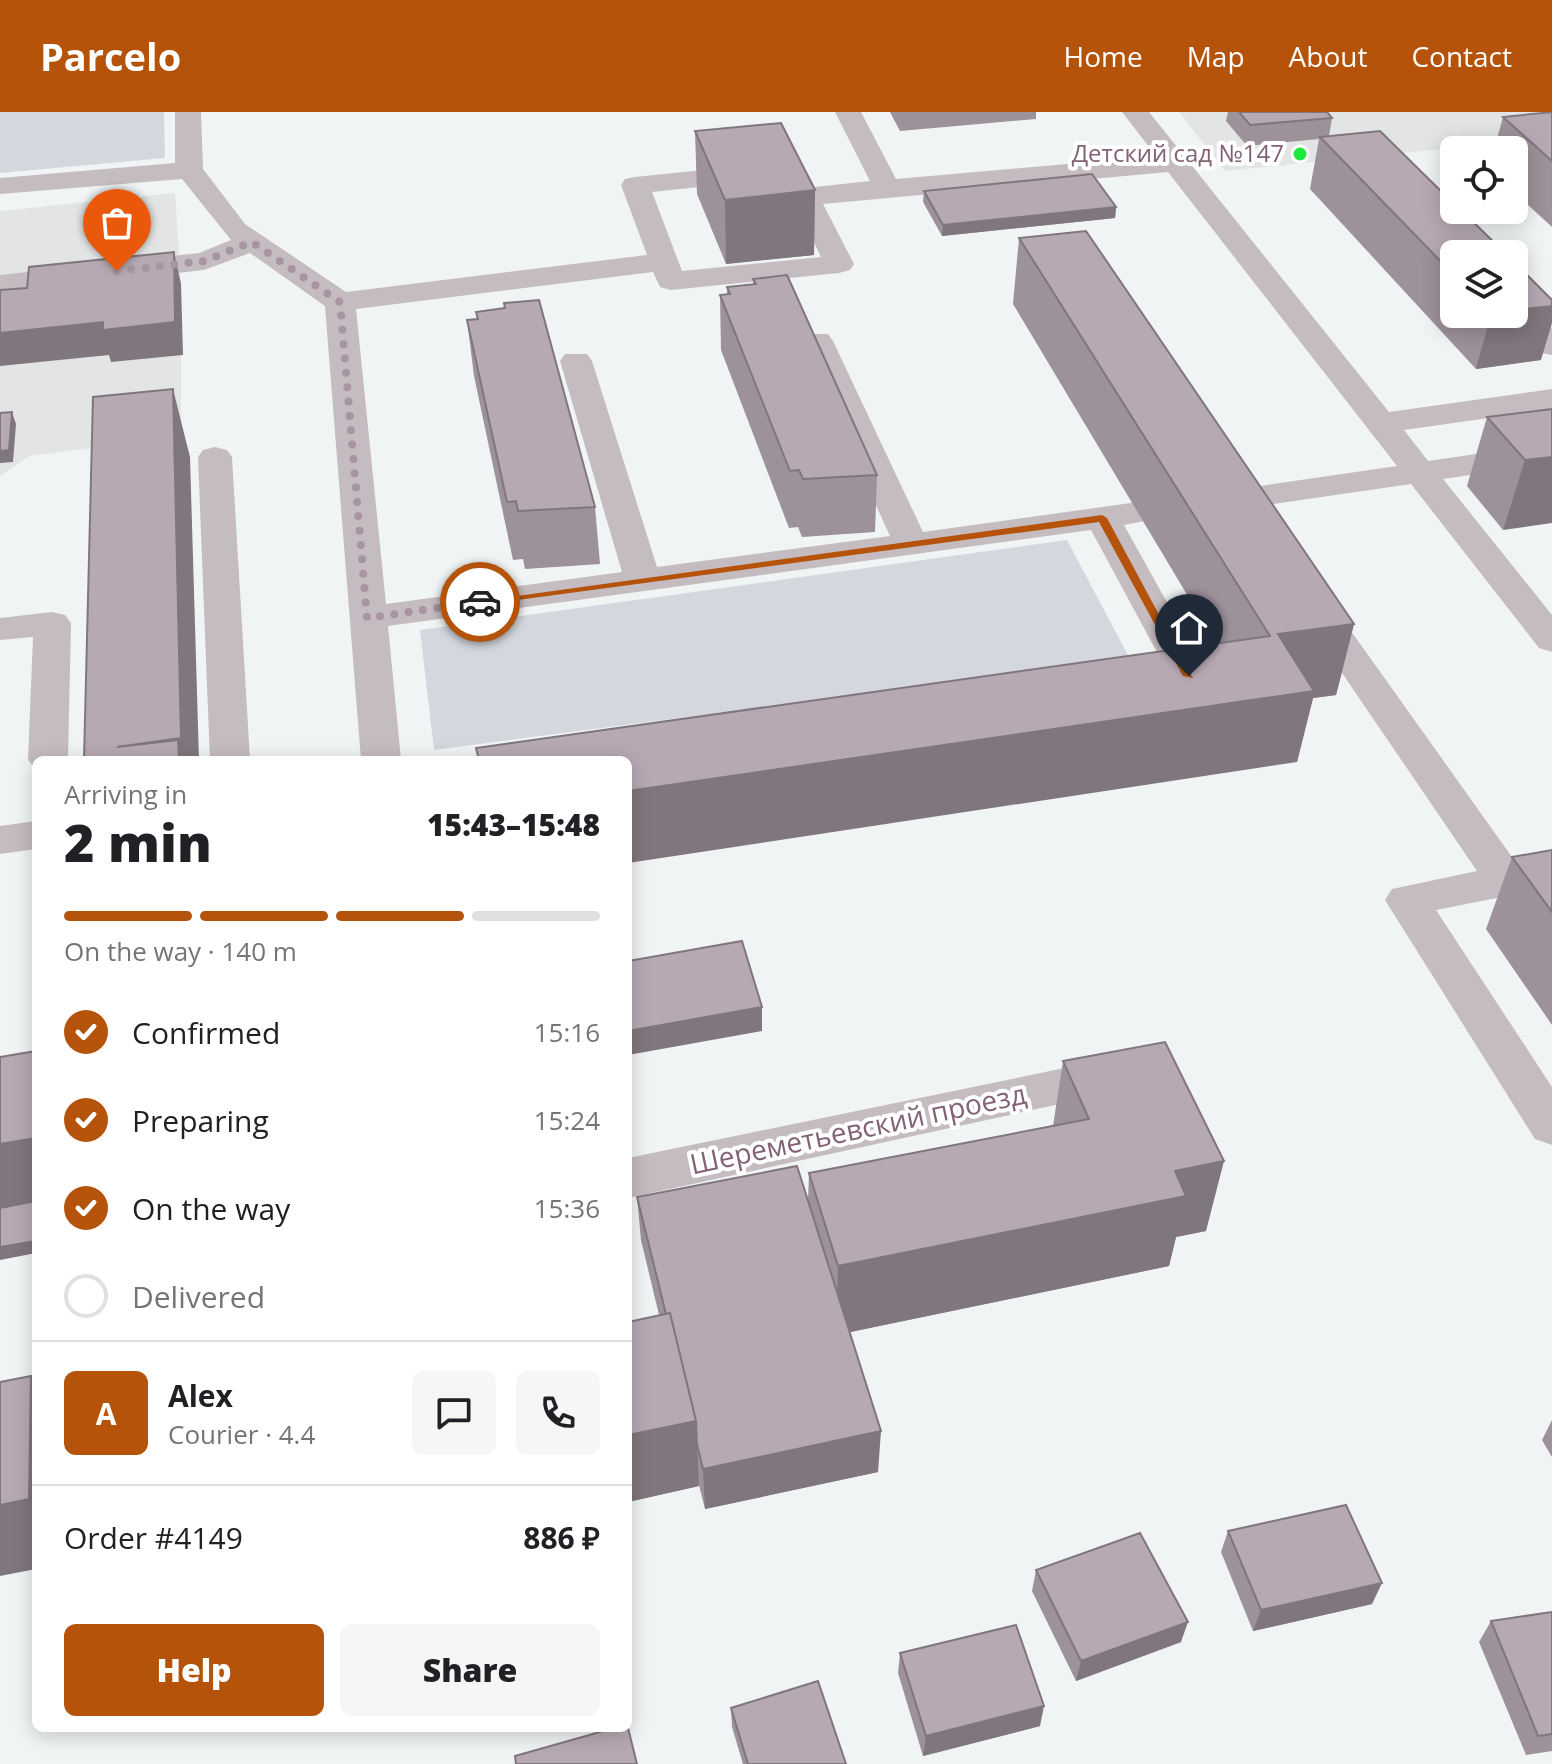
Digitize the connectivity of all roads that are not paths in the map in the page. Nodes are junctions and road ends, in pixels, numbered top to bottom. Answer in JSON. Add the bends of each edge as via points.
{"nodes":[{"id":1,"x":188,"y":112,"type":"edge"},
{"id":2,"x":848,"y":112,"type":"edge"},
{"id":3,"x":1135,"y":112,"type":"edge"},
{"id":4,"x":1174,"y":163,"type":"junction"},
{"id":5,"x":189,"y":170,"type":"junction"},
{"id":6,"x":0,"y":186,"type":"edge"},
{"id":7,"x":887,"y":188,"type":"junction"},
{"id":8,"x":806,"y":197,"type":"junction"},
{"id":9,"x":252,"y":242,"type":"junction"},
{"id":10,"x":664,"y":262,"type":"junction"},
{"id":11,"x":0,"y":284,"type":"edge"},
{"id":12,"x":340,"y":302,"type":"junction"},
{"id":13,"x":1528,"y":321,"type":"edge"},
{"id":14,"x":817,"y":341,"type":"edge"},
{"id":15,"x":1552,"y":346,"type":"edge"},
{"id":16,"x":576,"y":361,"type":"dead end"},
{"id":17,"x":1552,"y":399,"type":"edge"},
{"id":18,"x":1382,"y":423,"type":"junction"},
{"id":19,"x":1552,"y":453,"type":"edge"},
{"id":20,"x":215,"y":457,"type":"dead end"},
{"id":21,"x":1421,"y":472,"type":"junction"},
{"id":22,"x":1267,"y":538,"type":"edge"},
{"id":23,"x":911,"y":544,"type":"junction"},
{"id":24,"x":1294,"y":577,"type":"edge"},
{"id":25,"x":643,"y":580,"type":"junction"},
{"id":26,"x":367,"y":618,"type":"junction"},
{"id":27,"x":0,"y":629,"type":"edge"},
{"id":28,"x":1552,"y":640,"type":"edge"},
{"id":29,"x":1126,"y":684,"type":"edge"},
{"id":30,"x":48,"y":756,"type":"edge"},
{"id":31,"x":230,"y":756,"type":"edge"},
{"id":32,"x":381,"y":756,"type":"edge"},
{"id":33,"x":32,"y":836,"type":"edge"},
{"id":34,"x":0,"y":840,"type":"edge"},
{"id":35,"x":1552,"y":872,"type":"edge"},
{"id":36,"x":1506,"y":881,"type":"junction"},
{"id":37,"x":1089,"y":1081,"type":"edge"},
{"id":38,"x":1552,"y":1126,"type":"edge"},
{"id":39,"x":632,"y":1177,"type":"edge"}],
"edges":[{"from":1,"to":5,"type":"street"},
{"from":2,"to":7,"type":"street"},
{"from":3,"to":4,"type":"street"},
{"from":4,"to":7,"type":"street"},
{"from":4,"to":18,"type":"street"},
{"from":5,"to":6,"type":"street"},
{"from":5,"to":9,"type":"street","via":[[235,230]]},
{"from":7,"to":8,"type":"street"},
{"from":8,"to":10,"type":"street","via":[[839,264],[671,281]]},
{"from":8,"to":10,"type":"street","via":[[792,169],[635,185]]},
{"from":9,"to":11,"type":"street","via":[[204,261]]},
{"from":9,"to":12,"type":"street"},
{"from":10,"to":12,"type":"street"},
{"from":12,"to":26,"type":"street"},
{"from":13,"to":15,"type":"street"},
{"from":14,"to":23,"type":"street"},
{"from":16,"to":25,"type":"street"},
{"from":17,"to":18,"type":"street"},
{"from":18,"to":21,"type":"street"},
{"from":19,"to":21,"type":"street"},
{"from":20,"to":31,"type":"street"},
{"from":21,"to":22,"type":"street","via":[[1225,492]]},
{"from":21,"to":28,"type":"street"},
{"from":23,"to":25,"type":"street"},
{"from":23,"to":29,"type":"street","via":[[1120,516],[1189,676]]},
{"from":24,"to":36,"type":"street"},
{"from":25,"to":26,"type":"street"},
{"from":26,"to":32,"type":"street"},
{"from":27,"to":30,"type":"street","via":[[52,623]]},
{"from":33,"to":34,"type":"street"},
{"from":35,"to":36,"type":"street"},
{"from":36,"to":38,"type":"street","via":[[1407,900]]},
{"from":37,"to":39,"type":"street","name":"Шереметьевский проезд"}]}
